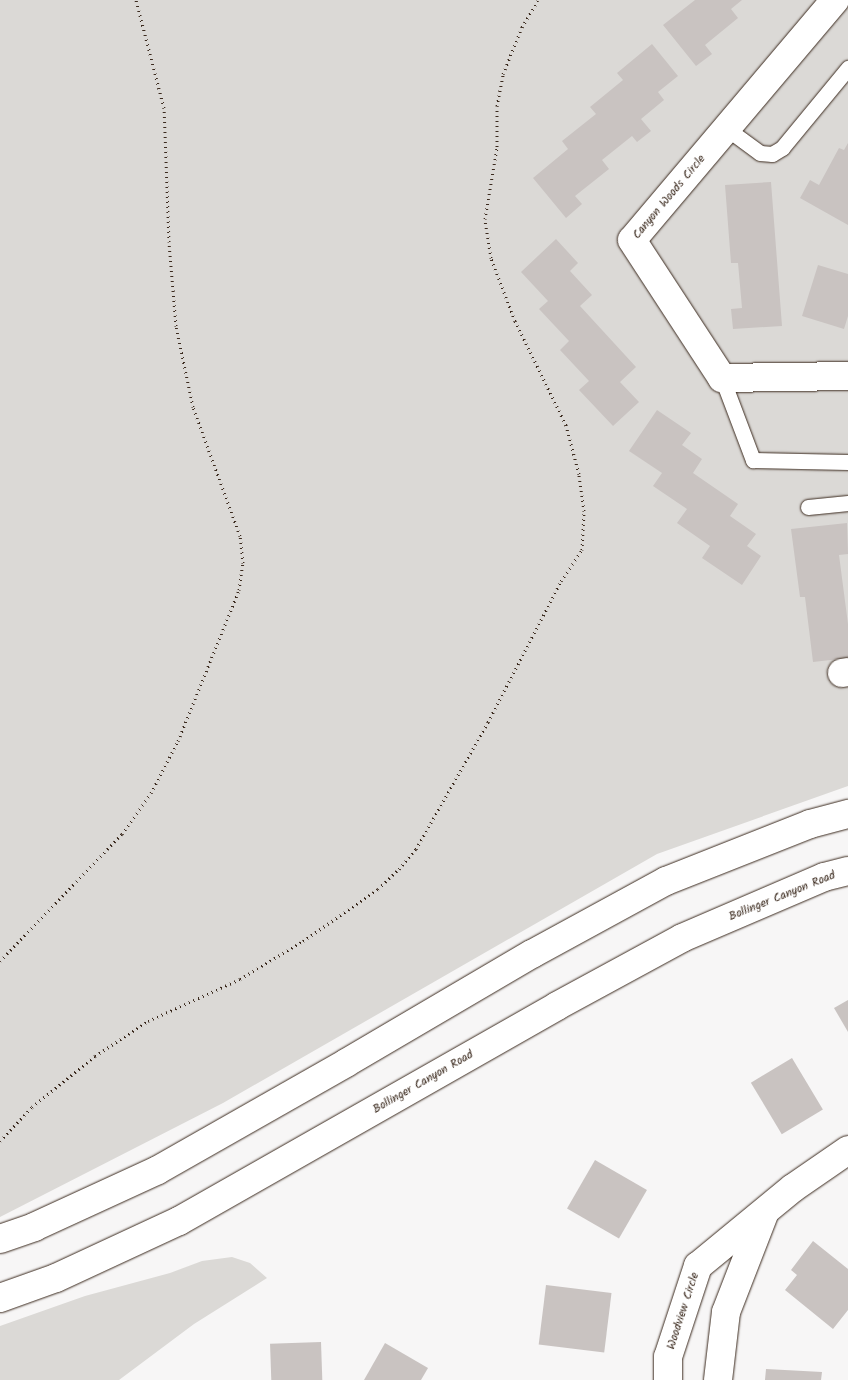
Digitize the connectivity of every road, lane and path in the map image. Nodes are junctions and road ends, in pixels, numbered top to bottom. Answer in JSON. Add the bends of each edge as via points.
{"nodes":[{"id":1,"x":136,"y":0,"type":"edge"},
{"id":2,"x":538,"y":0,"type":"edge"},
{"id":3,"x":835,"y":0,"type":"edge"},
{"id":4,"x":848,"y":68,"type":"edge"},
{"id":5,"x":726,"y":128,"type":"junction"},
{"id":6,"x":848,"y":376,"type":"edge"},
{"id":7,"x":722,"y":378,"type":"junction"},
{"id":8,"x":848,"y":462,"type":"edge"},
{"id":9,"x":848,"y":503,"type":"edge"},
{"id":10,"x":808,"y":507,"type":"dead end"},
{"id":11,"x":848,"y":814,"type":"edge"},
{"id":12,"x":848,"y":871,"type":"edge"},
{"id":13,"x":0,"y":962,"type":"edge"},
{"id":14,"x":0,"y":1141,"type":"edge"},
{"id":15,"x":848,"y":1150,"type":"edge"},
{"id":16,"x":764,"y":1214,"type":"junction"},
{"id":17,"x":0,"y":1239,"type":"edge"},
{"id":18,"x":0,"y":1298,"type":"edge"},
{"id":19,"x":668,"y":1380,"type":"edge"},
{"id":20,"x":718,"y":1380,"type":"edge"}],
"edges":[{"from":1,"to":13,"type":"path","via":[[164,108],[176,326],[193,407],[240,536],[243,563],[239,590],[178,741],[151,793],[122,834]]},
{"from":2,"to":14,"type":"path","via":[[522,27],[503,74],[497,106],[497,147],[485,219],[491,258],[515,321],[566,425],[579,474],[584,511],[582,550],[561,581],[488,722],[416,849],[399,869],[378,889],[303,941],[240,979],[148,1021],[95,1056],[32,1107]]},
{"from":3,"to":5,"type":"main road","name":"Canyon Woods Circle"},
{"from":4,"to":5,"type":"lane","via":[[782,148],[772,154],[760,153]]},
{"from":5,"to":7,"type":"main road","name":"Canyon Woods Circle","via":[[632,240]]},
{"from":6,"to":7,"type":"main road"},
{"from":7,"to":8,"type":"lane","via":[[753,460]]},
{"from":9,"to":10,"type":"lane"},
{"from":11,"to":17,"type":"main road","via":[[810,824],[666,881],[532,954],[158,1170],[34,1227]]},
{"from":12,"to":18,"type":"main road","name":"Bollinger Canyon Road","via":[[824,877],[682,938],[179,1221],[56,1278]]},
{"from":15,"to":16,"type":"main road","name":"Woodview Circle","via":[[793,1188]]},
{"from":16,"to":19,"type":"main road","name":"Woodview Circle","via":[[698,1266],[668,1357]]},
{"from":16,"to":20,"type":"main road","name":"Woodview Circle","via":[[726,1312]]}]}
